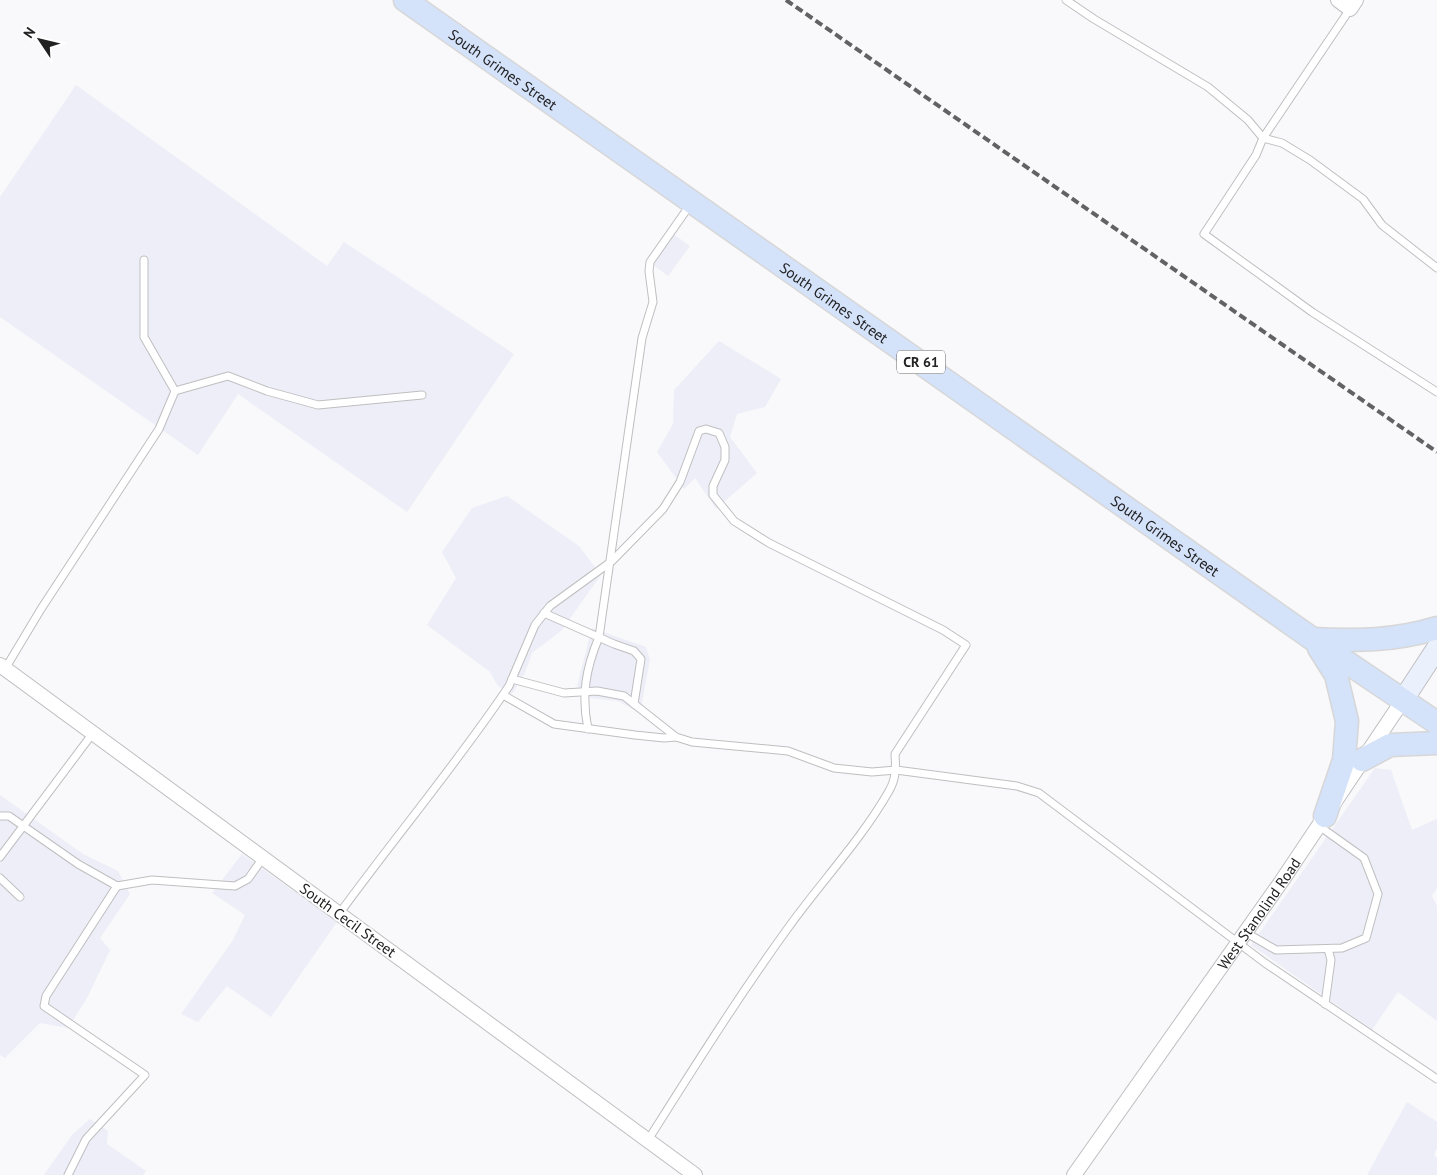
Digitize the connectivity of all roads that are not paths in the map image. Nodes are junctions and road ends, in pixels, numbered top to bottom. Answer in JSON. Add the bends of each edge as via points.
{"nodes":[{"id":1,"x":405,"y":0,"type":"edge"},
{"id":2,"x":1066,"y":0,"type":"edge"},
{"id":3,"x":1338,"y":0,"type":"edge"},
{"id":4,"x":1353,"y":4,"type":"edge"},
{"id":5,"x":1263,"y":138,"type":"junction"},
{"id":6,"x":692,"y":202,"type":"junction"},
{"id":7,"x":144,"y":260,"type":"dead end"},
{"id":8,"x":1437,"y":268,"type":"edge"},
{"id":9,"x":174,"y":391,"type":"junction"},
{"id":10,"x":1437,"y":392,"type":"edge"},
{"id":11,"x":422,"y":394,"type":"dead end"},
{"id":12,"x":608,"y":564,"type":"junction"},
{"id":13,"x":544,"y":613,"type":"junction"},
{"id":14,"x":1437,"y":628,"type":"edge"},
{"id":15,"x":599,"y":637,"type":"junction"},
{"id":16,"x":1313,"y":638,"type":"junction"},
{"id":17,"x":1437,"y":648,"type":"edge"},
{"id":18,"x":2,"y":667,"type":"edge"},
{"id":19,"x":512,"y":679,"type":"junction"},
{"id":20,"x":584,"y":692,"type":"junction"},
{"id":21,"x":503,"y":695,"type":"junction"},
{"id":22,"x":1403,"y":700,"type":"junction"},
{"id":23,"x":634,"y":704,"type":"junction"},
{"id":24,"x":1437,"y":723,"type":"edge"},
{"id":25,"x":588,"y":728,"type":"junction"},
{"id":26,"x":93,"y":733,"type":"junction"},
{"id":27,"x":676,"y":737,"type":"junction"},
{"id":28,"x":1437,"y":743,"type":"edge"},
{"id":29,"x":1362,"y":760,"type":"junction"},
{"id":30,"x":896,"y":770,"type":"junction"},
{"id":31,"x":0,"y":816,"type":"edge"},
{"id":32,"x":1322,"y":821,"type":"junction"},
{"id":33,"x":23,"y":825,"type":"junction"},
{"id":34,"x":0,"y":857,"type":"edge"},
{"id":35,"x":262,"y":858,"type":"junction"},
{"id":36,"x":0,"y":878,"type":"edge"},
{"id":37,"x":116,"y":886,"type":"junction"},
{"id":38,"x":20,"y":897,"type":"dead end"},
{"id":39,"x":340,"y":914,"type":"junction"},
{"id":40,"x":1242,"y":938,"type":"junction"},
{"id":41,"x":1328,"y":949,"type":"junction"},
{"id":42,"x":1324,"y":1004,"type":"junction"},
{"id":43,"x":1437,"y":1079,"type":"edge"},
{"id":44,"x":648,"y":1140,"type":"junction"},
{"id":45,"x":68,"y":1175,"type":"edge"},
{"id":46,"x":695,"y":1175,"type":"edge"},
{"id":47,"x":1074,"y":1175,"type":"edge"}],
"edges":[{"from":1,"to":6,"type":"main road","name":"South Grimes Street","number":"CR 61"},
{"from":2,"to":5,"type":"lane","via":[[1208,87],[1248,120]]},
{"from":3,"to":4,"type":"street"},
{"from":4,"to":5,"type":"lane"},
{"from":5,"to":8,"type":"lane","via":[[1282,143],[1303,155],[1363,199],[1382,225]]},
{"from":5,"to":10,"type":"lane","via":[[1256,155],[1204,234],[1312,312]]},
{"from":6,"to":12,"type":"lane","via":[[650,262],[654,302],[642,338]]},
{"from":6,"to":16,"type":"main road","name":"South Grimes Street","number":"CR 61"},
{"from":7,"to":9,"type":"lane","via":[[144,337]]},
{"from":9,"to":11,"type":"lane","via":[[228,376],[318,405]]},
{"from":9,"to":18,"type":"lane","via":[[159,429]]},
{"from":12,"to":13,"type":"lane"},
{"from":12,"to":15,"type":"lane"},
{"from":12,"to":30,"type":"lane","via":[[663,510],[680,482],[698,431],[706,429],[719,433],[725,447],[725,460],[713,486],[713,495],[734,521],[769,544],[943,630],[966,645],[895,754]]},
{"from":13,"to":15,"type":"lane"},
{"from":13,"to":19,"type":"lane","via":[[534,625]]},
{"from":14,"to":16,"type":"main road","via":[[1387,640],[1359,642]]},
{"from":15,"to":20,"type":"lane","via":[[588,664]]},
{"from":15,"to":23,"type":"lane","via":[[634,651],[641,659]]},
{"from":16,"to":22,"type":"main road","name":"South Grimes Street","number":"CR 61"},
{"from":16,"to":32,"type":"main road","via":[[1336,675],[1347,721],[1344,760]]},
{"from":17,"to":22,"type":"main road","name":"West Stanolind Road"},
{"from":18,"to":26,"type":"street","name":"South Cecil Street"},
{"from":19,"to":20,"type":"lane","via":[[564,693]]},
{"from":19,"to":21,"type":"lane"},
{"from":20,"to":23,"type":"lane","via":[[624,696]]},
{"from":20,"to":25,"type":"lane","via":[[583,708]]},
{"from":21,"to":25,"type":"lane","via":[[554,724]]},
{"from":21,"to":39,"type":"lane"},
{"from":22,"to":24,"type":"main road","name":"South Grimes Street","number":"CR 61"},
{"from":22,"to":29,"type":"street","name":"West Stanolind Road"},
{"from":23,"to":27,"type":"lane"},
{"from":25,"to":27,"type":"lane"},
{"from":26,"to":33,"type":"lane"},
{"from":26,"to":35,"type":"street","name":"South Cecil Street"},
{"from":27,"to":30,"type":"lane","via":[[692,742],[788,751],[834,768],[872,772]]},
{"from":28,"to":29,"type":"main road","via":[[1390,745]]},
{"from":29,"to":32,"type":"street","name":"West Stanolind Road"},
{"from":30,"to":40,"type":"lane","via":[[1017,786],[1039,793],[1101,842]]},
{"from":30,"to":44,"type":"lane","via":[[889,790],[848,850],[788,927]]},
{"from":31,"to":33,"type":"lane","via":[[9,816]]},
{"from":32,"to":40,"type":"street","name":"West Stanolind Road"},
{"from":32,"to":41,"type":"lane","via":[[1364,858],[1378,894],[1366,938],[1342,948]]},
{"from":33,"to":34,"type":"lane"},
{"from":33,"to":37,"type":"lane"},
{"from":35,"to":37,"type":"lane","via":[[248,879],[235,886],[152,880]]},
{"from":35,"to":39,"type":"street","name":"South Cecil Street"},
{"from":36,"to":38,"type":"lane"},
{"from":37,"to":45,"type":"lane","via":[[46,996],[44,1006],[145,1075],[86,1139]]},
{"from":39,"to":44,"type":"street","name":"South Cecil Street"},
{"from":40,"to":41,"type":"lane","via":[[1276,950]]},
{"from":40,"to":42,"type":"lane"},
{"from":40,"to":47,"type":"street","name":"West Stanolind Road"},
{"from":41,"to":42,"type":"lane","via":[[1331,960]]},
{"from":42,"to":43,"type":"lane"},
{"from":44,"to":46,"type":"street","name":"South Cecil Street"}]}
